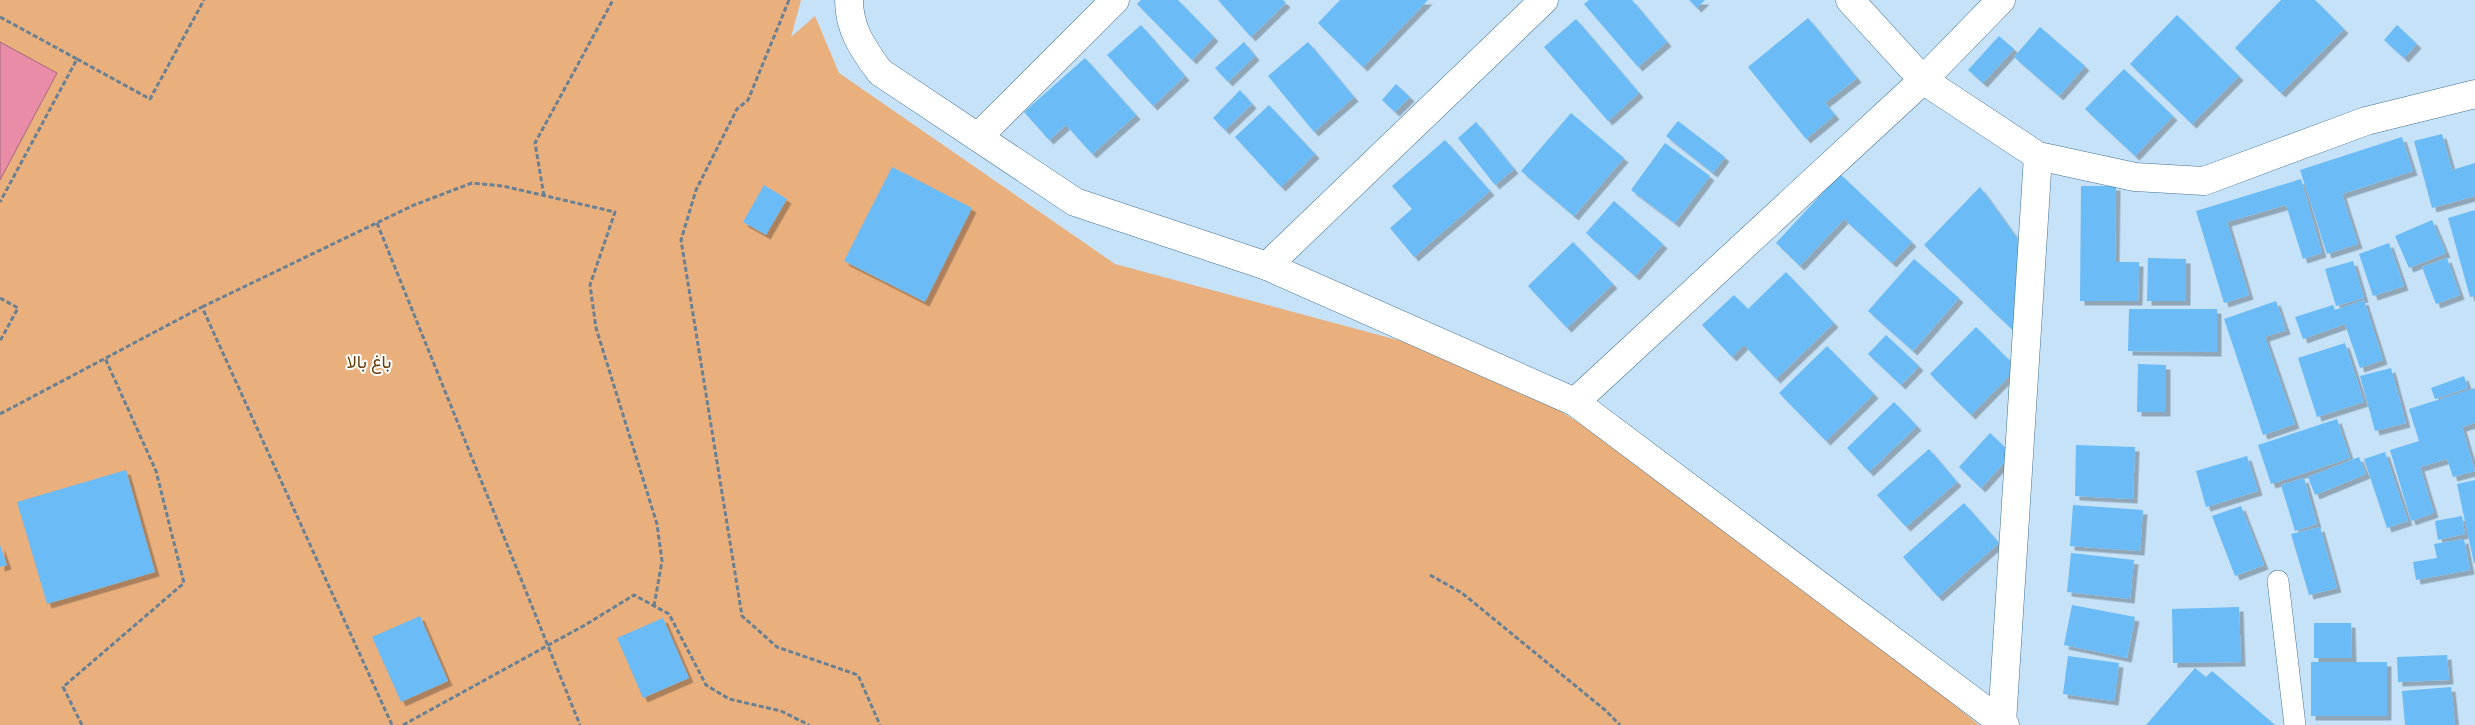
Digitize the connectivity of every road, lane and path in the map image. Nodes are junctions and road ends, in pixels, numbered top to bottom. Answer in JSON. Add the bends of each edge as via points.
{"nodes":[{"id":1,"x":204,"y":0,"type":"edge"},
{"id":2,"x":613,"y":0,"type":"edge"},
{"id":3,"x":789,"y":0,"type":"edge"},
{"id":4,"x":850,"y":0,"type":"edge"},
{"id":5,"x":1116,"y":0,"type":"edge"},
{"id":6,"x":1544,"y":0,"type":"edge"},
{"id":7,"x":1850,"y":0,"type":"edge"},
{"id":8,"x":2001,"y":0,"type":"edge"},
{"id":9,"x":0,"y":17,"type":"edge"},
{"id":10,"x":77,"y":59,"type":"junction"},
{"id":11,"x":1923,"y":80,"type":"junction"},
{"id":12,"x":2475,"y":94,"type":"edge"},
{"id":13,"x":978,"y":137,"type":"junction"},
{"id":14,"x":2038,"y":156,"type":"junction"},
{"id":15,"x":544,"y":196,"type":"junction"},
{"id":16,"x":0,"y":202,"type":"edge"},
{"id":17,"x":377,"y":223,"type":"junction"},
{"id":18,"x":1267,"y":266,"type":"junction"},
{"id":19,"x":0,"y":298,"type":"edge"},
{"id":20,"x":202,"y":307,"type":"junction"},
{"id":21,"x":0,"y":341,"type":"edge"},
{"id":22,"x":105,"y":358,"type":"junction"},
{"id":23,"x":1575,"y":402,"type":"junction"},
{"id":24,"x":0,"y":414,"type":"edge"},
{"id":25,"x":1430,"y":576,"type":"dead end"},
{"id":26,"x":2278,"y":581,"type":"dead end"},
{"id":27,"x":654,"y":606,"type":"junction"},
{"id":28,"x":547,"y":646,"type":"junction"},
{"id":29,"x":2004,"y":724,"type":"edge"},
{"id":30,"x":82,"y":725,"type":"edge"},
{"id":31,"x":392,"y":725,"type":"edge"},
{"id":32,"x":403,"y":725,"type":"edge"},
{"id":33,"x":580,"y":725,"type":"edge"},
{"id":34,"x":809,"y":725,"type":"edge"},
{"id":35,"x":880,"y":725,"type":"edge"},
{"id":36,"x":1620,"y":725,"type":"edge"},
{"id":37,"x":2295,"y":725,"type":"edge"}],
"edges":[{"from":1,"to":10,"type":"path","via":[[150,99]]},
{"from":2,"to":15,"type":"path","via":[[535,143]]},
{"from":3,"to":35,"type":"path","via":[[748,100],[737,109],[696,190],[681,240],[742,616],[777,646],[858,674]]},
{"from":4,"to":13,"type":"street","via":[[849,15],[858,42],[880,72]]},
{"from":5,"to":13,"type":"street"},
{"from":6,"to":18,"type":"street"},
{"from":7,"to":11,"type":"street"},
{"from":8,"to":11,"type":"street"},
{"from":9,"to":10,"type":"path"},
{"from":10,"to":16,"type":"path"},
{"from":11,"to":14,"type":"street"},
{"from":11,"to":23,"type":"street"},
{"from":12,"to":14,"type":"street","via":[[2366,122],[2204,181],[2135,177]]},
{"from":13,"to":18,"type":"street","via":[[1075,202]]},
{"from":14,"to":29,"type":"street"},
{"from":15,"to":17,"type":"path","via":[[503,186],[472,183]]},
{"from":15,"to":27,"type":"path","via":[[615,212],[590,285],[596,328],[657,524],[662,561]]},
{"from":17,"to":20,"type":"path"},
{"from":17,"to":28,"type":"path"},
{"from":18,"to":23,"type":"street"},
{"from":19,"to":21,"type":"path","via":[[18,308]]},
{"from":20,"to":22,"type":"path"},
{"from":20,"to":31,"type":"path"},
{"from":22,"to":24,"type":"path"},
{"from":22,"to":30,"type":"path","via":[[156,471],[184,583],[64,687]]},
{"from":23,"to":29,"type":"street"},
{"from":25,"to":36,"type":"path","via":[[1462,593]]},
{"from":26,"to":37,"type":"lane"},
{"from":27,"to":28,"type":"path","via":[[634,595]]},
{"from":27,"to":34,"type":"path","via":[[669,614],[706,685],[729,699],[781,711]]},
{"from":28,"to":32,"type":"path"},
{"from":28,"to":33,"type":"path"}]}
